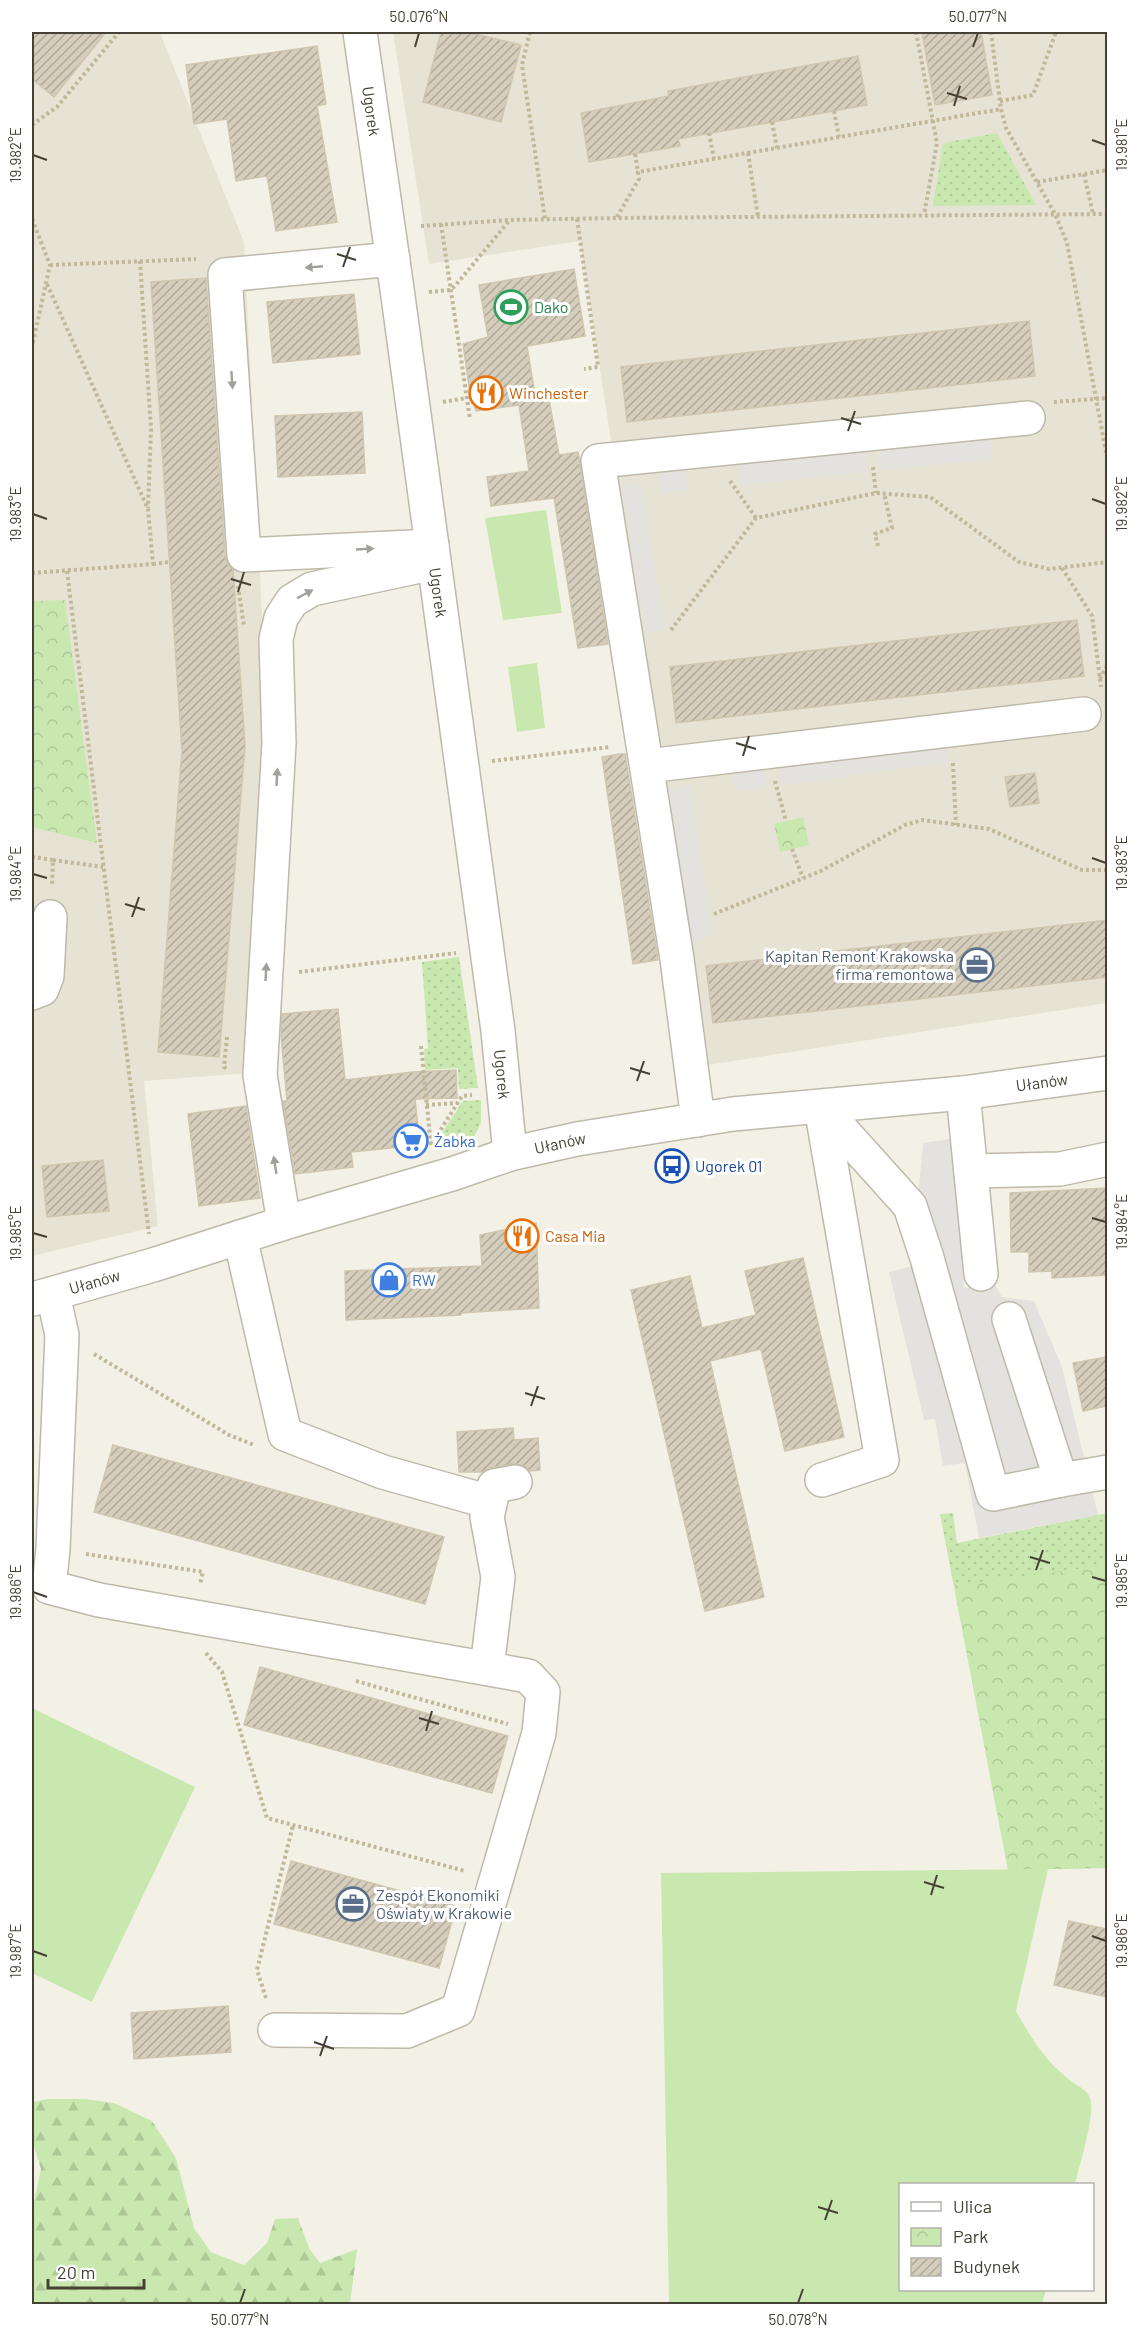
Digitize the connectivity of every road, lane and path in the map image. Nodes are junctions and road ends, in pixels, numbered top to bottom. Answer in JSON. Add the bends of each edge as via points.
{"nodes":[{"id":1,"x":119,"y":32,"type":"edge"},
{"id":2,"x":360,"y":32,"type":"edge"},
{"id":3,"x":530,"y":32,"type":"edge"},
{"id":4,"x":916,"y":32,"type":"edge"},
{"id":5,"x":991,"y":32,"type":"edge"},
{"id":6,"x":1056,"y":32,"type":"edge"},
{"id":7,"x":1000,"y":100,"type":"junction"},
{"id":8,"x":1001,"y":109,"type":"junction"},
{"id":9,"x":834,"y":111,"type":"dead end"},
{"id":10,"x":932,"y":121,"type":"junction"},
{"id":11,"x":772,"y":122,"type":"dead end"},
{"id":12,"x":32,"y":125,"type":"edge"},
{"id":13,"x":709,"y":133,"type":"dead end"},
{"id":14,"x":839,"y":137,"type":"junction"},
{"id":15,"x":777,"y":148,"type":"junction"},
{"id":16,"x":748,"y":153,"type":"junction"},
{"id":17,"x":634,"y":154,"type":"dead end"},
{"id":18,"x":714,"y":159,"type":"junction"},
{"id":19,"x":1107,"y":170,"type":"edge"},
{"id":20,"x":638,"y":172,"type":"junction"},
{"id":21,"x":1084,"y":174,"type":"junction"},
{"id":22,"x":1037,"y":182,"type":"junction"},
{"id":23,"x":1055,"y":214,"type":"junction"},
{"id":24,"x":1093,"y":214,"type":"junction"},
{"id":25,"x":1107,"y":214,"type":"edge"},
{"id":26,"x":924,"y":215,"type":"junction"},
{"id":27,"x":758,"y":217,"type":"junction"},
{"id":28,"x":616,"y":218,"type":"junction"},
{"id":29,"x":32,"y":219,"type":"edge"},
{"id":30,"x":545,"y":219,"type":"junction"},
{"id":31,"x":577,"y":219,"type":"junction"},
{"id":32,"x":509,"y":220,"type":"junction"},
{"id":33,"x":441,"y":224,"type":"junction"},
{"id":34,"x":428,"y":225,"type":"dead end"},
{"id":35,"x":393,"y":259,"type":"junction"},
{"id":36,"x":140,"y":261,"type":"dead end"},
{"id":37,"x":47,"y":284,"type":"junction"},
{"id":38,"x":450,"y":291,"type":"junction"},
{"id":39,"x":422,"y":293,"type":"dead end"},
{"id":40,"x":32,"y":347,"type":"edge"},
{"id":41,"x":584,"y":369,"type":"dead end"},
{"id":42,"x":466,"y":398,"type":"junction"},
{"id":43,"x":1107,"y":398,"type":"edge"},
{"id":44,"x":1096,"y":399,"type":"junction"},
{"id":45,"x":438,"y":403,"type":"dead end"},
{"id":46,"x":1028,"y":417,"type":"dead end"},
{"id":47,"x":470,"y":419,"type":"dead end"},
{"id":48,"x":1107,"y":463,"type":"edge"},
{"id":49,"x":884,"y":493,"type":"junction"},
{"id":50,"x":148,"y":508,"type":"junction"},
{"id":51,"x":878,"y":546,"type":"dead end"},
{"id":52,"x":433,"y":554,"type":"junction"},
{"id":53,"x":169,"y":562,"type":"dead end"},
{"id":54,"x":1107,"y":562,"type":"edge"},
{"id":55,"x":153,"y":564,"type":"junction"},
{"id":56,"x":1062,"y":568,"type":"junction"},
{"id":57,"x":67,"y":571,"type":"junction"},
{"id":58,"x":32,"y":573,"type":"edge"},
{"id":59,"x":671,"y":630,"type":"dead end"},
{"id":60,"x":1107,"y":664,"type":"edge"},
{"id":61,"x":1100,"y":679,"type":"junction"},
{"id":62,"x":1093,"y":706,"type":"joint"},
{"id":63,"x":952,"y":730,"type":"junction"},
{"id":64,"x":770,"y":752,"type":"junction"},
{"id":65,"x":645,"y":754,"type":"junction"},
{"id":66,"x":461,"y":765,"type":"junction"},
{"id":67,"x":786,"y":821,"type":"dead end"},
{"id":68,"x":956,"y":825,"type":"junction"},
{"id":69,"x":792,"y":849,"type":"dead end"},
{"id":70,"x":32,"y":857,"type":"edge"},
{"id":71,"x":53,"y":860,"type":"junction"},
{"id":72,"x":102,"y":867,"type":"junction"},
{"id":73,"x":1107,"y":870,"type":"edge"},
{"id":74,"x":803,"y":878,"type":"junction"},
{"id":75,"x":714,"y":914,"type":"dead end"},
{"id":76,"x":50,"y":917,"type":"joint"},
{"id":77,"x":485,"y":950,"type":"junction"},
{"id":78,"x":266,"y":976,"type":"junction"},
{"id":79,"x":32,"y":993,"type":"edge"},
{"id":80,"x":421,"y":1046,"type":"dead end"},
{"id":81,"x":1107,"y":1072,"type":"edge"},
{"id":82,"x":963,"y":1093,"type":"junction"},
{"id":83,"x":473,"y":1095,"type":"dead end"},
{"id":84,"x":458,"y":1103,"type":"junction"},
{"id":85,"x":426,"y":1105,"type":"junction"},
{"id":86,"x":821,"y":1107,"type":"junction"},
{"id":87,"x":698,"y":1120,"type":"junction"},
{"id":88,"x":431,"y":1146,"type":"junction"},
{"id":89,"x":426,"y":1153,"type":"dead end"},
{"id":90,"x":510,"y":1154,"type":"junction"},
{"id":91,"x":1107,"y":1159,"type":"edge"},
{"id":92,"x":971,"y":1171,"type":"junction"},
{"id":93,"x":284,"y":1223,"type":"junction"},
{"id":94,"x":240,"y":1237,"type":"junction"},
{"id":95,"x":153,"y":1265,"type":"junction"},
{"id":96,"x":981,"y":1274,"type":"dead end"},
{"id":97,"x":42,"y":1297,"type":"edge"},
{"id":98,"x":1009,"y":1319,"type":"dead end"},
{"id":99,"x":1107,"y":1472,"type":"edge"},
{"id":100,"x":822,"y":1480,"type":"dead end"},
{"id":101,"x":1061,"y":1480,"type":"junction"},
{"id":102,"x":53,"y":1549,"type":"junction"},
{"id":103,"x":40,"y":1589,"type":"edge"},
{"id":104,"x":192,"y":1616,"type":"junction"},
{"id":105,"x":487,"y":1668,"type":"junction"},
{"id":106,"x":345,"y":1678,"type":"dead end"},
{"id":107,"x":539,"y":1733,"type":"junction"},
{"id":108,"x":293,"y":1825,"type":"junction"},
{"id":109,"x":496,"y":1880,"type":"junction"},
{"id":110,"x":275,"y":2030,"type":"joint"}],
"edges":[{"from":1,"to":12,"type":"path","via":[[57,107]]},
{"from":2,"to":35,"type":"street","name":"Ugorek"},
{"from":3,"to":30,"type":"path","via":[[522,65]]},
{"from":4,"to":10,"type":"path"},
{"from":5,"to":7,"type":"path"},
{"from":6,"to":7,"type":"path","via":[[1033,95]]},
{"from":7,"to":8,"type":"path"},
{"from":8,"to":10,"type":"path"},
{"from":8,"to":22,"type":"path","via":[[1006,128]]},
{"from":9,"to":14,"type":"path"},
{"from":10,"to":14,"type":"path"},
{"from":10,"to":26,"type":"path","via":[[937,143]]},
{"from":11,"to":15,"type":"path"},
{"from":13,"to":18,"type":"path"},
{"from":14,"to":15,"type":"path"},
{"from":15,"to":16,"type":"path"},
{"from":16,"to":18,"type":"path"},
{"from":16,"to":27,"type":"path"},
{"from":17,"to":20,"type":"path"},
{"from":18,"to":20,"type":"path"},
{"from":19,"to":21,"type":"path"},
{"from":20,"to":28,"type":"path","via":[[639,180]]},
{"from":21,"to":22,"type":"path"},
{"from":21,"to":24,"type":"path"},
{"from":22,"to":23,"type":"path"},
{"from":23,"to":24,"type":"path"},
{"from":23,"to":26,"type":"path"},
{"from":23,"to":44,"type":"path","via":[[1067,243]]},
{"from":24,"to":25,"type":"path"},
{"from":26,"to":27,"type":"path"},
{"from":27,"to":28,"type":"path"},
{"from":28,"to":31,"type":"path"},
{"from":29,"to":37,"type":"path","via":[[50,265]]},
{"from":30,"to":31,"type":"path"},
{"from":30,"to":32,"type":"path"},
{"from":31,"to":41,"type":"path","via":[[598,367]]},
{"from":32,"to":33,"type":"path"},
{"from":32,"to":38,"type":"path"},
{"from":33,"to":34,"type":"path"},
{"from":33,"to":38,"type":"path"},
{"from":35,"to":52,"type":"street","name":"Ugorek"},
{"from":35,"to":52,"type":"street","one_way":true,"via":[[225,275],[244,555]]},
{"from":36,"to":50,"type":"path","via":[[151,429]]},
{"from":37,"to":40,"type":"path"},
{"from":37,"to":50,"type":"path"},
{"from":38,"to":39,"type":"path"},
{"from":38,"to":42,"type":"path"},
{"from":42,"to":45,"type":"path"},
{"from":42,"to":47,"type":"path"},
{"from":43,"to":44,"type":"path"},
{"from":44,"to":48,"type":"path"},
{"from":46,"to":65,"type":"street","via":[[598,461]]},
{"from":49,"to":51,"type":"path","via":[[892,528],[875,534]]},
{"from":49,"to":56,"type":"path","via":[[930,497],[1010,558],[1038,568]]},
{"from":49,"to":59,"type":"path","via":[[756,518]]},
{"from":50,"to":55,"type":"path"},
{"from":52,"to":66,"type":"street","name":"Ugorek"},
{"from":78,"to":52,"type":"street","one_way":true,"via":[[279,743],[276,639],[281,618],[292,601],[312,589]]},
{"from":53,"to":55,"type":"path"},
{"from":54,"to":56,"type":"path"},
{"from":55,"to":57,"type":"path"},
{"from":56,"to":61,"type":"path","via":[[1092,616]]},
{"from":57,"to":58,"type":"path"},
{"from":57,"to":72,"type":"path"},
{"from":60,"to":61,"type":"path"},
{"from":61,"to":62,"type":"path"},
{"from":62,"to":63,"type":"street"},
{"from":63,"to":64,"type":"street"},
{"from":63,"to":68,"type":"path"},
{"from":64,"to":65,"type":"street"},
{"from":64,"to":67,"type":"path"},
{"from":65,"to":66,"type":"path"},
{"from":65,"to":87,"type":"street"},
{"from":66,"to":77,"type":"street","name":"Ugorek"},
{"from":68,"to":73,"type":"path","via":[[989,829],[1082,870]]},
{"from":68,"to":74,"type":"path","via":[[922,820],[905,825]]},
{"from":69,"to":74,"type":"path"},
{"from":70,"to":71,"type":"path"},
{"from":71,"to":72,"type":"path"},
{"from":71,"to":76,"type":"path"},
{"from":72,"to":95,"type":"path"},
{"from":74,"to":75,"type":"path"},
{"from":76,"to":79,"type":"street","via":[[47,976],[42,988]]},
{"from":77,"to":78,"type":"path"},
{"from":77,"to":90,"type":"street","name":"Ugorek","via":[[498,1031]]},
{"from":93,"to":78,"type":"street","one_way":true,"via":[[260,1075]]},
{"from":80,"to":85,"type":"path"},
{"from":81,"to":82,"type":"street","name":"Ułanów"},
{"from":82,"to":86,"type":"street","name":"Ułanów"},
{"from":82,"to":92,"type":"street"},
{"from":83,"to":84,"type":"path","via":[[462,1096]]},
{"from":84,"to":85,"type":"path"},
{"from":84,"to":88,"type":"path"},
{"from":85,"to":88,"type":"path"},
{"from":86,"to":87,"type":"street","name":"Ułanów"},
{"from":86,"to":100,"type":"street","via":[[882,1460]]},
{"from":86,"to":101,"type":"street","via":[[910,1206],[993,1494]]},
{"from":87,"to":90,"type":"street","name":"Ułanów"},
{"from":88,"to":89,"type":"path"},
{"from":90,"to":93,"type":"street","name":"Ułanów"},
{"from":91,"to":92,"type":"street","via":[[1060,1169]]},
{"from":92,"to":96,"type":"street"},
{"from":93,"to":94,"type":"street","name":"Ułanów"},
{"from":94,"to":95,"type":"street","name":"Ułanów"},
{"from":94,"to":105,"type":"street","via":[[285,1434],[383,1472],[502,1492],[487,1516],[498,1577]]},
{"from":95,"to":97,"type":"street","name":"Ułanów"},
{"from":97,"to":102,"type":"street","via":[[62,1335]]},
{"from":98,"to":101,"type":"street"},
{"from":99,"to":101,"type":"street"},
{"from":102,"to":103,"type":"street"},
{"from":102,"to":104,"type":"path","via":[[203,1572]]},
{"from":103,"to":104,"type":"street"},
{"from":104,"to":105,"type":"street"},
{"from":104,"to":108,"type":"path","via":[[186,1642],[207,1653],[222,1672],[267,1818]]},
{"from":105,"to":107,"type":"street","via":[[528,1676],[543,1692]]},
{"from":106,"to":107,"type":"path"},
{"from":107,"to":109,"type":"street"},
{"from":108,"to":109,"type":"path"},
{"from":108,"to":110,"type":"path","via":[[257,1970]]},
{"from":109,"to":110,"type":"street","via":[[458,2010],[408,2031]]}]}
